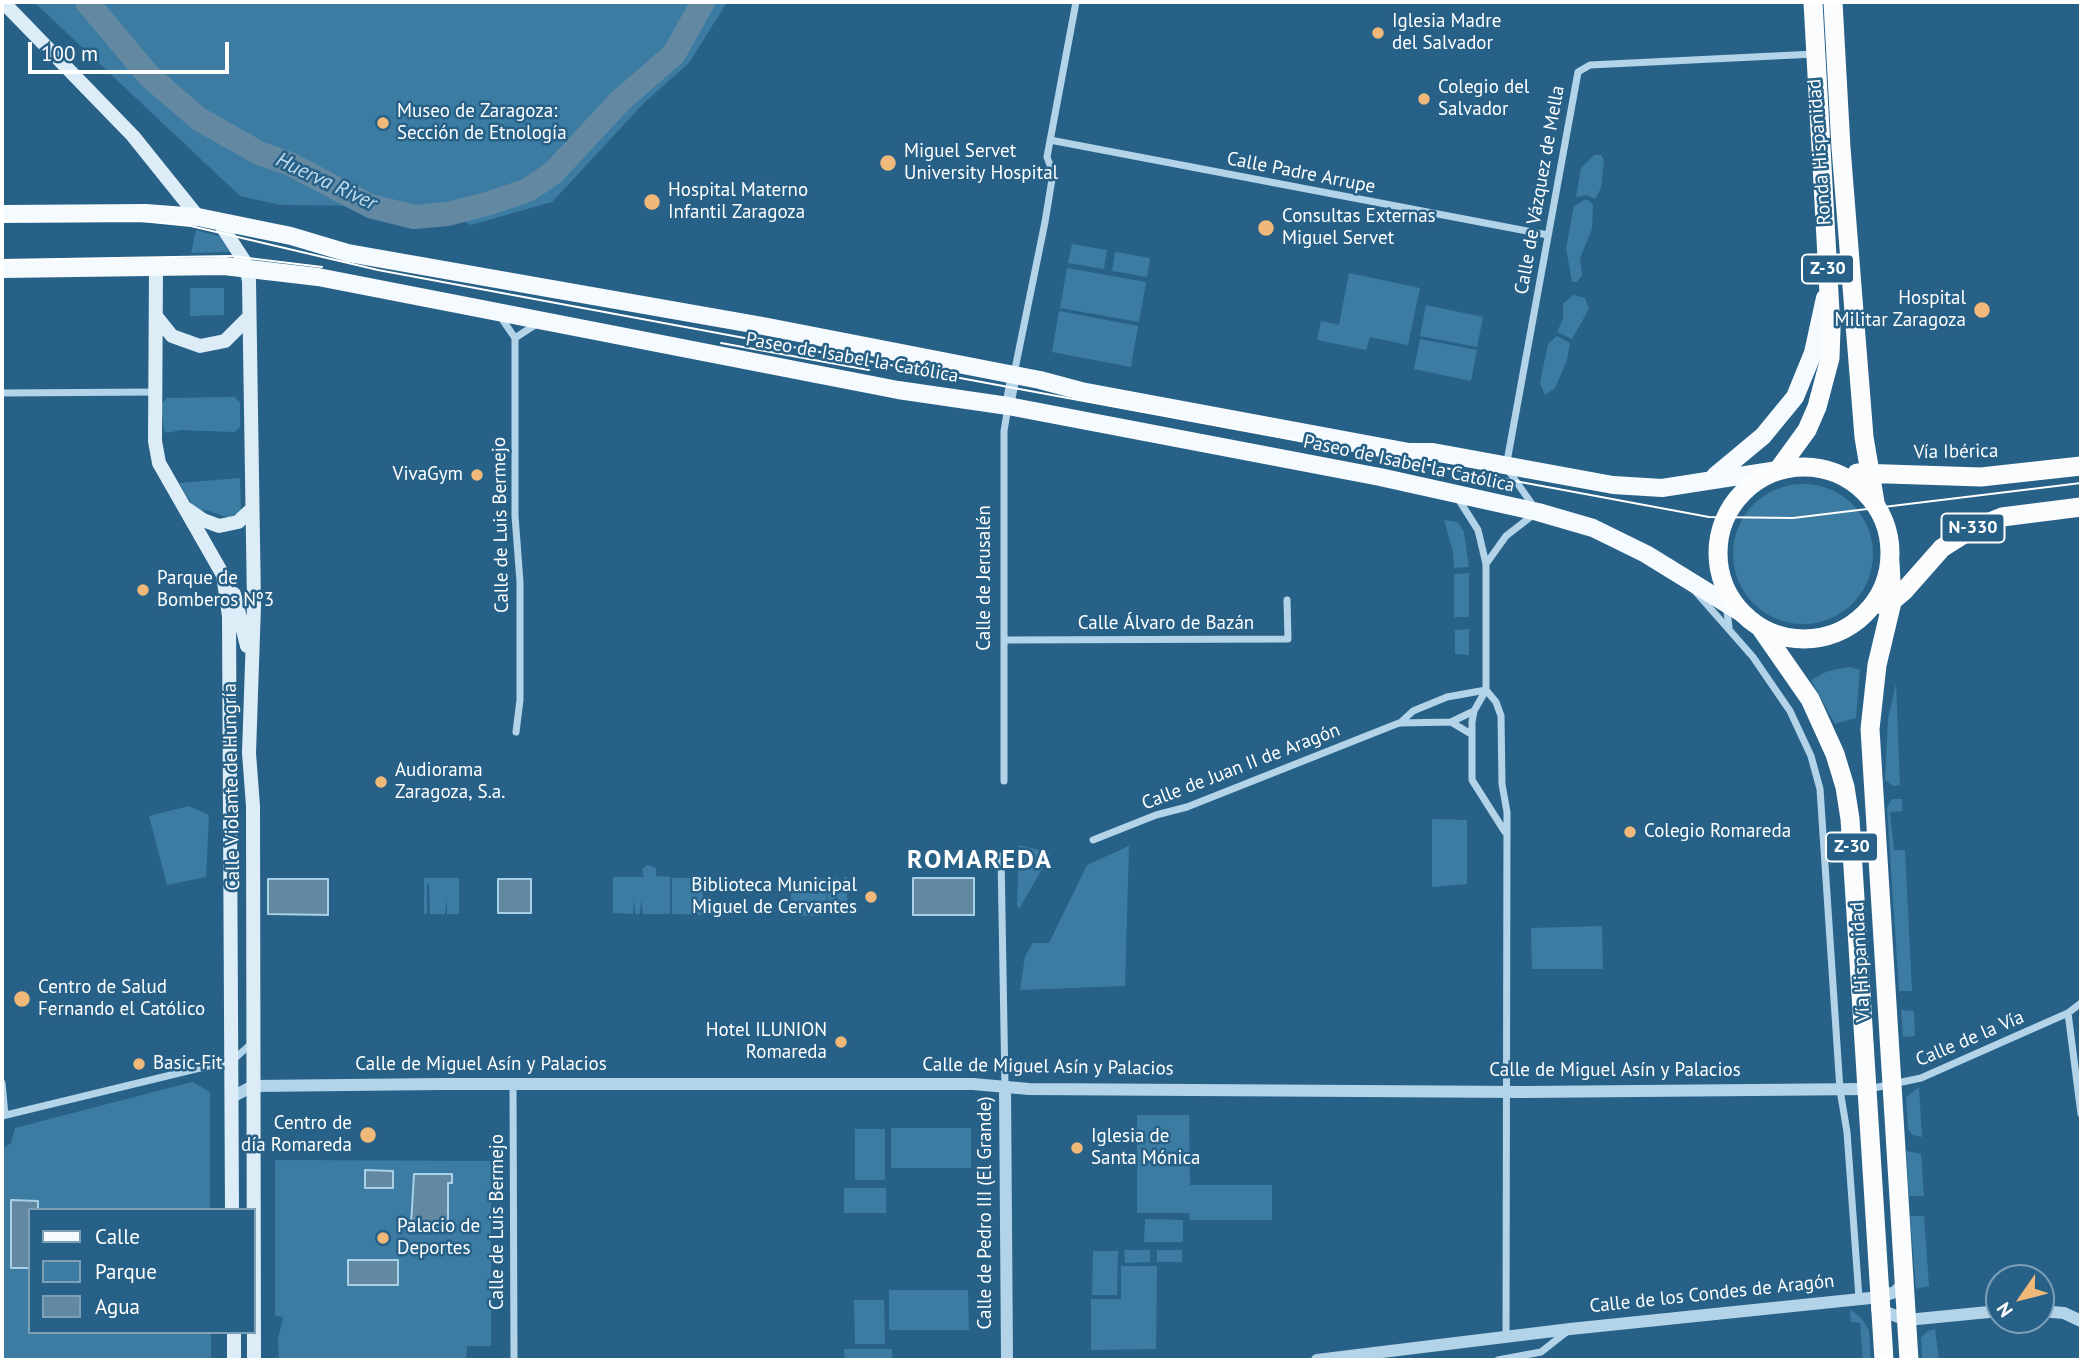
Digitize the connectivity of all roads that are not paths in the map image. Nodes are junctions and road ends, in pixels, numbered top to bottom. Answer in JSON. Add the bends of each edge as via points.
{"nodes":[{"id":1,"x":3,"y":2,"type":"edge"},
{"id":2,"x":1076,"y":2,"type":"edge"},
{"id":3,"x":1813,"y":2,"type":"edge"},
{"id":4,"x":1833,"y":2,"type":"edge"},
{"id":5,"x":1815,"y":54,"type":"junction"},
{"id":6,"x":1050,"y":140,"type":"junction"},
{"id":7,"x":2,"y":214,"type":"edge"},
{"id":8,"x":198,"y":218,"type":"junction"},
{"id":9,"x":219,"y":222,"type":"junction"},
{"id":10,"x":1548,"y":234,"type":"junction"},
{"id":11,"x":156,"y":268,"type":"junction"},
{"id":12,"x":2,"y":269,"type":"edge"},
{"id":13,"x":248,"y":269,"type":"junction"},
{"id":14,"x":1829,"y":278,"type":"junction"},
{"id":15,"x":494,"y":310,"type":"junction"},
{"id":16,"x":155,"y":314,"type":"junction"},
{"id":17,"x":249,"y":317,"type":"junction"},
{"id":18,"x":541,"y":321,"type":"junction"},
{"id":19,"x":515,"y":338,"type":"junction"},
{"id":20,"x":1014,"y":375,"type":"junction"},
{"id":21,"x":155,"y":392,"type":"junction"},
{"id":22,"x":2,"y":393,"type":"edge"},
{"id":23,"x":1008,"y":406,"type":"junction"},
{"id":24,"x":2081,"y":466,"type":"edge"},
{"id":25,"x":1506,"y":467,"type":"junction"},
{"id":26,"x":1778,"y":470,"type":"junction"},
{"id":27,"x":1832,"y":471,"type":"junction"},
{"id":28,"x":1870,"y":474,"type":"junction"},
{"id":29,"x":1710,"y":479,"type":"junction"},
{"id":30,"x":1454,"y":494,"type":"junction"},
{"id":31,"x":1877,"y":506,"type":"junction"},
{"id":32,"x":2081,"y":507,"type":"edge"},
{"id":33,"x":252,"y":509,"type":"junction"},
{"id":34,"x":183,"y":510,"type":"junction"},
{"id":35,"x":1538,"y":512,"type":"junction"},
{"id":36,"x":1890,"y":562,"type":"junction"},
{"id":37,"x":1486,"y":564,"type":"junction"},
{"id":38,"x":223,"y":575,"type":"junction"},
{"id":39,"x":1723,"y":581,"type":"junction"},
{"id":40,"x":1688,"y":582,"type":"junction"},
{"id":41,"x":1287,"y":600,"type":"dead end"},
{"id":42,"x":1892,"y":602,"type":"junction"},
{"id":43,"x":1726,"y":604,"type":"junction"},
{"id":44,"x":1753,"y":621,"type":"junction"},
{"id":45,"x":1856,"y":621,"type":"junction"},
{"id":46,"x":1729,"y":627,"type":"junction"},
{"id":47,"x":1005,"y":640,"type":"junction"},
{"id":48,"x":251,"y":657,"type":"junction"},
{"id":49,"x":1486,"y":691,"type":"junction"},
{"id":50,"x":1474,"y":711,"type":"junction"},
{"id":51,"x":1451,"y":722,"type":"junction"},
{"id":52,"x":1399,"y":723,"type":"junction"},
{"id":53,"x":516,"y":732,"type":"dead end"},
{"id":54,"x":1471,"y":734,"type":"junction"},
{"id":55,"x":1004,"y":781,"type":"dead end"},
{"id":56,"x":1505,"y":832,"type":"junction"},
{"id":57,"x":1093,"y":840,"type":"dead end"},
{"id":58,"x":1001,"y":856,"type":"dead end"},
{"id":59,"x":2081,"y":1003,"type":"edge"},
{"id":60,"x":2068,"y":1013,"type":"junction"},
{"id":61,"x":253,"y":1042,"type":"junction"},
{"id":62,"x":233,"y":1060,"type":"junction"},
{"id":63,"x":2,"y":1083,"type":"edge"},
{"id":64,"x":513,"y":1084,"type":"junction"},
{"id":65,"x":253,"y":1086,"type":"junction"},
{"id":66,"x":1005,"y":1087,"type":"junction"},
{"id":67,"x":1891,"y":1087,"type":"junction"},
{"id":68,"x":1867,"y":1089,"type":"junction"},
{"id":69,"x":1840,"y":1090,"type":"junction"},
{"id":70,"x":1505,"y":1091,"type":"junction"},
{"id":71,"x":232,"y":1097,"type":"junction"},
{"id":72,"x":2081,"y":1114,"type":"edge"},
{"id":73,"x":3,"y":1115,"type":"edge"},
{"id":74,"x":232,"y":1208,"type":"edge"},
{"id":75,"x":253,"y":1208,"type":"edge"},
{"id":76,"x":1905,"y":1282,"type":"junction"},
{"id":77,"x":1858,"y":1298,"type":"junction"},
{"id":78,"x":1880,"y":1304,"type":"junction"},
{"id":79,"x":2055,"y":1312,"type":"edge"},
{"id":80,"x":1985,"y":1313,"type":"edge"},
{"id":81,"x":1907,"y":1321,"type":"junction"},
{"id":82,"x":2081,"y":1321,"type":"edge"},
{"id":83,"x":1570,"y":1329,"type":"junction"},
{"id":84,"x":234,"y":1334,"type":"edge"},
{"id":85,"x":254,"y":1334,"type":"edge"},
{"id":86,"x":1506,"y":1337,"type":"junction"},
{"id":87,"x":234,"y":1360,"type":"edge"},
{"id":88,"x":254,"y":1360,"type":"edge"},
{"id":89,"x":514,"y":1360,"type":"edge"},
{"id":90,"x":1007,"y":1360,"type":"edge"},
{"id":91,"x":1317,"y":1360,"type":"edge"},
{"id":92,"x":1498,"y":1360,"type":"edge"},
{"id":93,"x":1885,"y":1360,"type":"edge"},
{"id":94,"x":1909,"y":1360,"type":"edge"}],
"edges":[{"from":1,"to":8,"type":"main road","via":[[133,136]]},
{"from":2,"to":6,"type":"street"},
{"from":3,"to":5,"type":"highway","name":"Ronda Hispanidad","number":"Z-30"},
{"from":4,"to":28,"type":"highway","name":"Ronda Hispanidad","number":"Z-30"},
{"from":5,"to":10,"type":"street","name":"Calle de Vázquez de Mella","via":[[1583,67],[1576,74]]},
{"from":5,"to":14,"type":"highway","name":"Ronda Hispanidad","number":"Z-30"},
{"from":6,"to":10,"type":"street","name":"Calle Padre Arrupe"},
{"from":6,"to":20,"type":"street","via":[[1047,157],[1053,173]]},
{"from":7,"to":8,"type":"main road","name":"Paseo de Isabel la Católica","via":[[146,213]]},
{"from":8,"to":9,"type":"main road","name":"Paseo de Isabel la Católica"},
{"from":9,"to":13,"type":"main road"},
{"from":9,"to":20,"type":"main road","name":"Paseo de Isabel la Católica","via":[[348,253]]},
{"from":10,"to":25,"type":"street","name":"Calle de Vázquez de Mella"},
{"from":11,"to":12,"type":"main road","name":"Paseo de Isabel la Católica"},
{"from":11,"to":13,"type":"main road","name":"Paseo de Isabel la Católica"},
{"from":11,"to":16,"type":"main road","name":"Calle Violante de Hungría"},
{"from":13,"to":15,"type":"main road","name":"Paseo de Isabel la Católica","via":[[318,277]]},
{"from":13,"to":17,"type":"main road","name":"Calle Violante de Hungría"},
{"from":14,"to":26,"type":"highway","name":"Ronda Hispanidad","number":"Z-30","via":[[1830,349],[1823,391],[1807,430]]},
{"from":14,"to":29,"type":"main road","via":[[1813,353],[1796,397],[1763,436]]},
{"from":15,"to":18,"type":"main road","name":"Paseo de Isabel la Católica"},
{"from":15,"to":19,"type":"street"},
{"from":16,"to":17,"type":"main road","via":[[172,336],[200,346],[225,341]]},
{"from":16,"to":21,"type":"main road","name":"Calle Violante de Hungría"},
{"from":17,"to":33,"type":"main road","name":"Calle Violante de Hungría"},
{"from":18,"to":19,"type":"street"},
{"from":18,"to":23,"type":"main road","name":"Paseo de Isabel la Católica","via":[[898,390]]},
{"from":19,"to":53,"type":"street","name":"Calle de Luis Bermejo"},
{"from":20,"to":23,"type":"street","name":"Calle de Jerusalén"},
{"from":20,"to":25,"type":"main road","name":"Paseo de Isabel la Católica"},
{"from":21,"to":22,"type":"street"},
{"from":21,"to":34,"type":"main road","name":"Calle Violante de Hungría","via":[[159,463]]},
{"from":23,"to":30,"type":"main road","name":"Paseo de Isabel la Católica"},
{"from":23,"to":47,"type":"street","name":"Calle de Jerusalén","via":[[1004,431]]},
{"from":24,"to":28,"type":"highway","name":"Vía Ibérica","via":[[1981,477]]},
{"from":25,"to":29,"type":"main road","name":"Paseo de Isabel la Católica","via":[[1634,487]]},
{"from":25,"to":35,"type":"street","name":"Paseo de Isabel la Católica"},
{"from":26,"to":27,"type":"highway"},
{"from":26,"to":29,"type":"main road","name":"Paseo de Isabel la Católica"},
{"from":26,"to":39,"type":"highway","via":[[1742,493],[1725,518],[1718,553]]},
{"from":27,"to":28,"type":"highway","name":"Vía Ibérica"},
{"from":27,"to":31,"type":"highway","via":[[1862,489]]},
{"from":28,"to":31,"type":"highway","name":"Ronda Hispanidad","number":"Z-30"},
{"from":30,"to":35,"type":"main road","name":"Paseo de Isabel la Católica"},
{"from":30,"to":37,"type":"street","via":[[1478,530]]},
{"from":31,"to":36,"type":"highway","via":[[1886,526]]},
{"from":32,"to":42,"type":"highway","number":"N-330","via":[[2002,517],[1972,528],[1936,554]]},
{"from":33,"to":34,"type":"main road","via":[[238,522],[219,526]]},
{"from":33,"to":48,"type":"main road","name":"Calle Violante de Hungría"},
{"from":34,"to":38,"type":"main road","name":"Calle Violante de Hungría"},
{"from":35,"to":37,"type":"street","via":[[1506,536]]},
{"from":35,"to":40,"type":"main road","name":"Paseo de Isabel la Católica","via":[[1607,535]]},
{"from":36,"to":42,"type":"highway","name":"Vía Hispanidad","number":"Z-30"},
{"from":36,"to":45,"type":"highway","via":[[1875,602]]},
{"from":37,"to":49,"type":"street"},
{"from":38,"to":48,"type":"main road","via":[[235,597]]},
{"from":38,"to":62,"type":"main road","name":"Calle Violante de Hungría","via":[[230,650]]},
{"from":39,"to":43,"type":"street","name":"Vía Hispanidad"},
{"from":39,"to":44,"type":"highway"},
{"from":40,"to":43,"type":"main road","name":"Paseo de Isabel la Católica"},
{"from":40,"to":46,"type":"street","name":"Vía Hispanidad"},
{"from":41,"to":47,"type":"street","name":"Calle Álvaro de Bazán","via":[[1288,639]]},
{"from":42,"to":45,"type":"highway"},
{"from":42,"to":67,"type":"highway","name":"Vía Hispanidad","number":"Z-30","via":[[1877,665],[1870,729]]},
{"from":43,"to":44,"type":"main road","name":"Paseo de Isabel la Católica"},
{"from":43,"to":46,"type":"street","name":"Vía Hispanidad"},
{"from":44,"to":45,"type":"highway","via":[[1787,637],[1816,638]]},
{"from":44,"to":68,"type":"highway","name":"Vía Hispanidad","number":"Z-30","via":[[1810,699],[1845,787]]},
{"from":46,"to":69,"type":"street","name":"Vía Hispanidad","via":[[1790,711],[1816,771],[1824,815]]},
{"from":47,"to":55,"type":"street","name":"Calle de Jerusalén"},
{"from":48,"to":61,"type":"main road","name":"Calle Violante de Hungría"},
{"from":49,"to":50,"type":"street"},
{"from":49,"to":52,"type":"street","name":"Calle de Juan II de Aragón","via":[[1447,697],[1413,711]]},
{"from":49,"to":56,"type":"street","via":[[1502,720]]},
{"from":50,"to":51,"type":"street","name":"Calle de Juan II de Aragón"},
{"from":50,"to":54,"type":"street"},
{"from":51,"to":52,"type":"street","name":"Calle de Juan II de Aragón"},
{"from":51,"to":54,"type":"street"},
{"from":52,"to":57,"type":"street","name":"Calle de Juan II de Aragón"},
{"from":54,"to":56,"type":"street","via":[[1473,784]]},
{"from":56,"to":70,"type":"street"},
{"from":58,"to":66,"type":"street","name":"Calle de Pedro III (El Grande)"},
{"from":59,"to":60,"type":"street","name":"Calle de la Vía"},
{"from":60,"to":67,"type":"street","name":"Calle de la Vía","via":[[1922,1078]]},
{"from":60,"to":72,"type":"street"},
{"from":61,"to":62,"type":"street"},
{"from":61,"to":65,"type":"main road","name":"Calle Violante de Hungría"},
{"from":62,"to":71,"type":"main road","name":"Calle Violante de Hungría"},
{"from":62,"to":73,"type":"street"},
{"from":63,"to":73,"type":"street"},
{"from":64,"to":65,"type":"street","name":"Calle de Miguel Asín y Palacios"},
{"from":64,"to":66,"type":"street","name":"Calle de Miguel Asín y Palacios"},
{"from":64,"to":89,"type":"street","name":"Calle de Luis Bermejo"},
{"from":65,"to":71,"type":"street","name":"Calle de Miguel Asín y Palacios"},
{"from":65,"to":75,"type":"main road","name":"Calle Violante de Hungría"},
{"from":66,"to":70,"type":"street","name":"Calle de Miguel Asín y Palacios"},
{"from":66,"to":90,"type":"street","name":"Calle de Pedro III (El Grande)"},
{"from":67,"to":68,"type":"street","name":"Calle de la Vía"},
{"from":67,"to":76,"type":"highway","name":"Vía Hispanidad","number":"Z-30"},
{"from":68,"to":69,"type":"street","name":"Calle de Miguel Asín y Palacios"},
{"from":68,"to":78,"type":"highway","name":"Vía Hispanidad","number":"Z-30"},
{"from":69,"to":70,"type":"street","name":"Calle de Miguel Asín y Palacios"},
{"from":69,"to":77,"type":"street","name":"Vía Hispanidad"},
{"from":70,"to":86,"type":"street"},
{"from":71,"to":74,"type":"main road","name":"Calle Violante de Hungría"},
{"from":76,"to":78,"type":"street"},
{"from":76,"to":81,"type":"highway","name":"Vía Hispanidad","number":"Z-30"},
{"from":77,"to":78,"type":"street","name":"Calle de los Condes de Aragón"},
{"from":77,"to":83,"type":"street","name":"Calle de los Condes de Aragón"},
{"from":78,"to":81,"type":"street","name":"Calle de los Condes de Aragón"},
{"from":78,"to":93,"type":"highway","name":"Vía Hispanidad","number":"Z-30"},
{"from":79,"to":82,"type":"street"},
{"from":80,"to":81,"type":"street"},
{"from":81,"to":94,"type":"highway","name":"Vía Hispanidad","number":"Z-30"},
{"from":83,"to":86,"type":"street","name":"Calle de los Condes de Aragón"},
{"from":83,"to":92,"type":"street","name":"Calle de los Condes de Aragón","via":[[1541,1352]]},
{"from":84,"to":87,"type":"main road"},
{"from":85,"to":88,"type":"main road","name":"Calle Violante de Hungría"},
{"from":86,"to":91,"type":"street","name":"Calle de los Condes de Aragón"}]}
